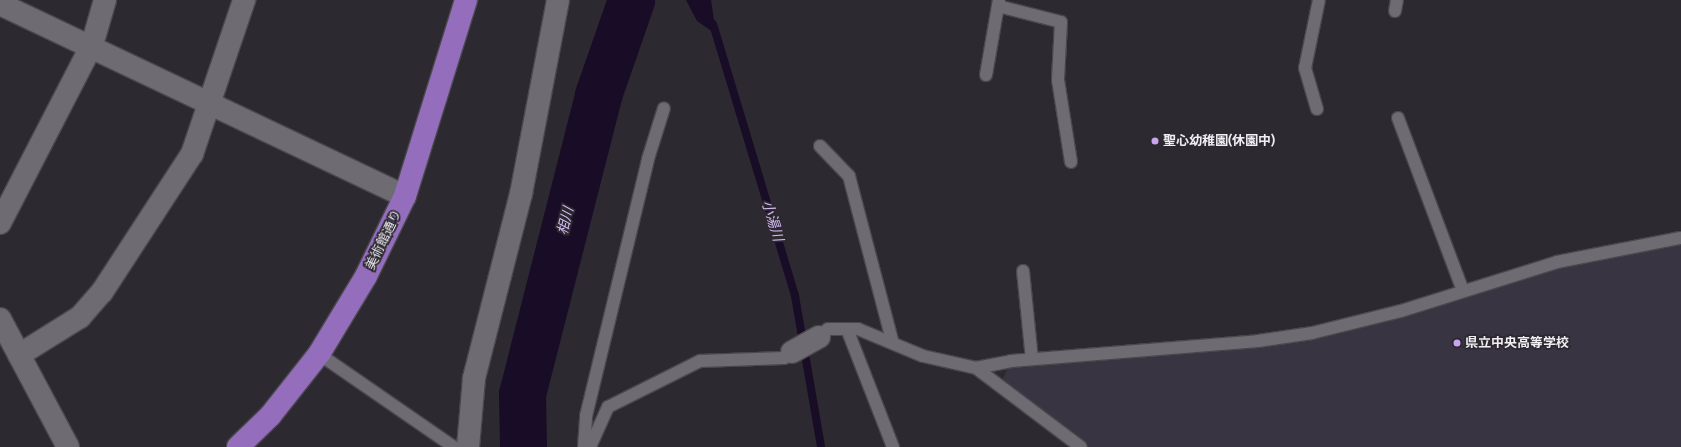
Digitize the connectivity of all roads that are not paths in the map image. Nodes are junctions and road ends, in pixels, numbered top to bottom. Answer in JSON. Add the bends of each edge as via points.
{"nodes":[{"id":1,"x":105,"y":0,"type":"edge"},
{"id":2,"x":244,"y":0,"type":"edge"},
{"id":3,"x":466,"y":0,"type":"edge"},
{"id":4,"x":558,"y":0,"type":"edge"},
{"id":5,"x":1319,"y":0,"type":"edge"},
{"id":6,"x":998,"y":3,"type":"edge"},
{"id":7,"x":0,"y":4,"type":"edge"},
{"id":8,"x":92,"y":45,"type":"junction"},
{"id":9,"x":986,"y":75,"type":"dead end"},
{"id":10,"x":211,"y":103,"type":"junction"},
{"id":11,"x":664,"y":108,"type":"dead end"},
{"id":12,"x":1318,"y":109,"type":"dead end"},
{"id":13,"x":1398,"y":118,"type":"dead end"},
{"id":14,"x":820,"y":146,"type":"dead end"},
{"id":15,"x":1071,"y":162,"type":"dead end"},
{"id":16,"x":405,"y":196,"type":"junction"},
{"id":17,"x":0,"y":223,"type":"edge"},
{"id":18,"x":1681,"y":238,"type":"edge"},
{"id":19,"x":1024,"y":271,"type":"dead end"},
{"id":20,"x":1464,"y":291,"type":"junction"},
{"id":21,"x":0,"y":318,"type":"edge"},
{"id":22,"x":846,"y":329,"type":"junction"},
{"id":23,"x":819,"y":337,"type":"joint"},
{"id":24,"x":892,"y":340,"type":"junction"},
{"id":25,"x":792,"y":352,"type":"joint"},
{"id":26,"x":319,"y":354,"type":"junction"},
{"id":27,"x":19,"y":356,"type":"junction"},
{"id":28,"x":1032,"y":359,"type":"junction"},
{"id":29,"x":976,"y":368,"type":"junction"},
{"id":30,"x":68,"y":447,"type":"edge"},
{"id":31,"x":238,"y":447,"type":"edge"},
{"id":32,"x":454,"y":447,"type":"edge"},
{"id":33,"x":468,"y":447,"type":"edge"},
{"id":34,"x":584,"y":447,"type":"edge"},
{"id":35,"x":590,"y":447,"type":"edge"},
{"id":36,"x":893,"y":447,"type":"edge"},
{"id":37,"x":1081,"y":447,"type":"edge"}],
"edges":[{"from":1,"to":8,"type":"street"},
{"from":2,"to":10,"type":"street"},
{"from":3,"to":16,"type":"highway","name":"美術館通り"},
{"from":4,"to":33,"type":"street","via":[[522,194],[474,378]]},
{"from":5,"to":12,"type":"lane","via":[[1305,68]]},
{"from":6,"to":9,"type":"lane"},
{"from":6,"to":15,"type":"lane","via":[[1061,22],[1058,80]]},
{"from":7,"to":8,"type":"street"},
{"from":8,"to":10,"type":"street"},
{"from":8,"to":17,"type":"street"},
{"from":10,"to":16,"type":"street"},
{"from":10,"to":27,"type":"street","via":[[192,154],[102,292],[80,317]]},
{"from":11,"to":34,"type":"lane","via":[[648,159],[586,416]]},
{"from":13,"to":20,"type":"lane"},
{"from":14,"to":24,"type":"lane","via":[[849,176]]},
{"from":16,"to":26,"type":"highway","name":"美術館通り","via":[[366,276]]},
{"from":18,"to":20,"type":"lane","via":[[1557,262]]},
{"from":19,"to":28,"type":"lane"},
{"from":20,"to":28,"type":"lane","via":[[1312,333],[1258,341]]},
{"from":21,"to":27,"type":"street"},
{"from":22,"to":23,"type":"lane","via":[[828,329]]},
{"from":22,"to":24,"type":"lane"},
{"from":22,"to":36,"type":"lane"},
{"from":23,"to":25,"type":"street"},
{"from":24,"to":29,"type":"lane","via":[[923,356]]},
{"from":25,"to":35,"type":"lane","via":[[784,358],[700,361],[608,407]]},
{"from":26,"to":31,"type":"highway","name":"美術館通り","via":[[270,416]]},
{"from":26,"to":32,"type":"lane"},
{"from":27,"to":30,"type":"street"},
{"from":28,"to":29,"type":"lane"},
{"from":29,"to":37,"type":"lane"}]}
